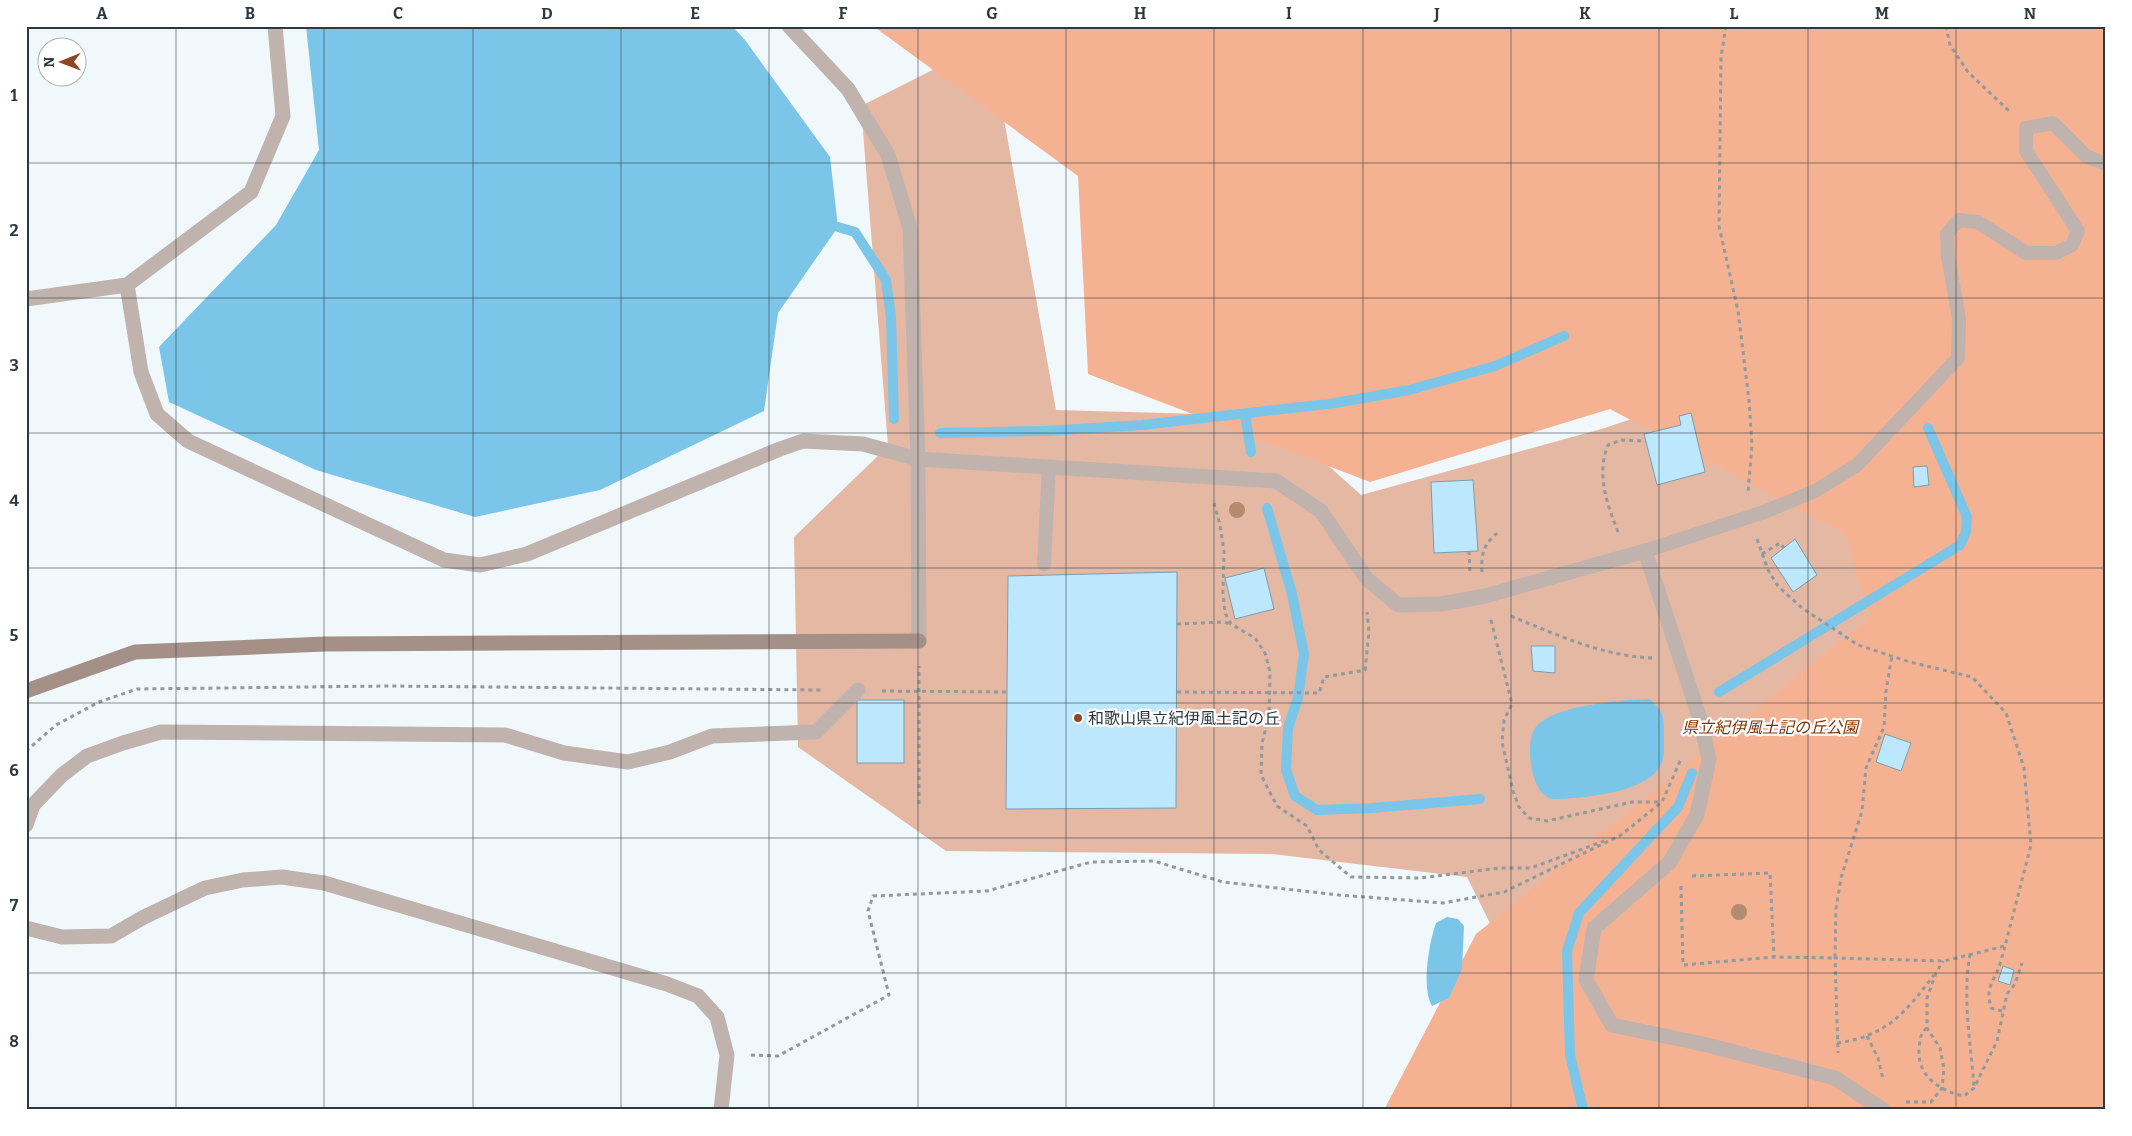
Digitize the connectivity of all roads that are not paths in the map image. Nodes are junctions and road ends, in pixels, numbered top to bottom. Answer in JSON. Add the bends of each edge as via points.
{"nodes":[{"id":1,"x":275,"y":26,"type":"edge"},
{"id":2,"x":790,"y":26,"type":"edge"},
{"id":3,"x":2106,"y":164,"type":"edge"},
{"id":4,"x":127,"y":285,"type":"junction"},
{"id":5,"x":26,"y":299,"type":"edge"},
{"id":6,"x":918,"y":459,"type":"junction"},
{"id":7,"x":1049,"y":467,"type":"junction"},
{"id":8,"x":1645,"y":552,"type":"junction"},
{"id":9,"x":1044,"y":564,"type":"dead end"},
{"id":10,"x":858,"y":690,"type":"road end"},
{"id":11,"x":26,"y":691,"type":"edge"},
{"id":12,"x":26,"y":824,"type":"edge"},
{"id":13,"x":26,"y":928,"type":"edge"},
{"id":14,"x":721,"y":1110,"type":"edge"},
{"id":15,"x":1883,"y":1110,"type":"edge"}],
"edges":[{"from":1,"to":4,"type":"street","via":[[283,116],[251,192]]},
{"from":2,"to":6,"type":"street","via":[[848,89],[888,154],[910,228]]},
{"from":3,"to":8,"type":"lane","via":[[2086,156],[2053,124],[2026,128],[2026,151],[2078,231],[2072,245],[2056,253],[2026,253],[1978,222],[1959,220],[1947,234],[1959,319],[1958,358],[1857,465],[1815,491]]},
{"from":4,"to":5,"type":"street"},
{"from":4,"to":6,"type":"street","via":[[141,372],[157,414],[188,441],[444,560],[480,565],[527,554],[803,441],[863,444]]},
{"from":6,"to":7,"type":"street"},
{"from":6,"to":11,"type":"street","via":[[919,641],[325,644],[135,652]]},
{"from":7,"to":8,"type":"street","via":[[1276,481],[1321,511],[1367,579],[1398,605],[1486,601]]},
{"from":7,"to":9,"type":"lane"},
{"from":8,"to":15,"type":"street","via":[[1700,719],[1709,759],[1697,815],[1669,863],[1594,928],[1586,980],[1612,1025],[1703,1044],[1835,1078]]},
{"from":10,"to":12,"type":"street","via":[[816,732],[712,736],[670,752],[628,762],[564,753],[505,735],[161,732],[87,756],[62,775],[33,805]]},
{"from":13,"to":14,"type":"street","via":[[62,937],[111,936],[205,888],[243,880],[282,877],[324,883],[667,984],[698,996],[717,1018],[727,1055]]}]}
